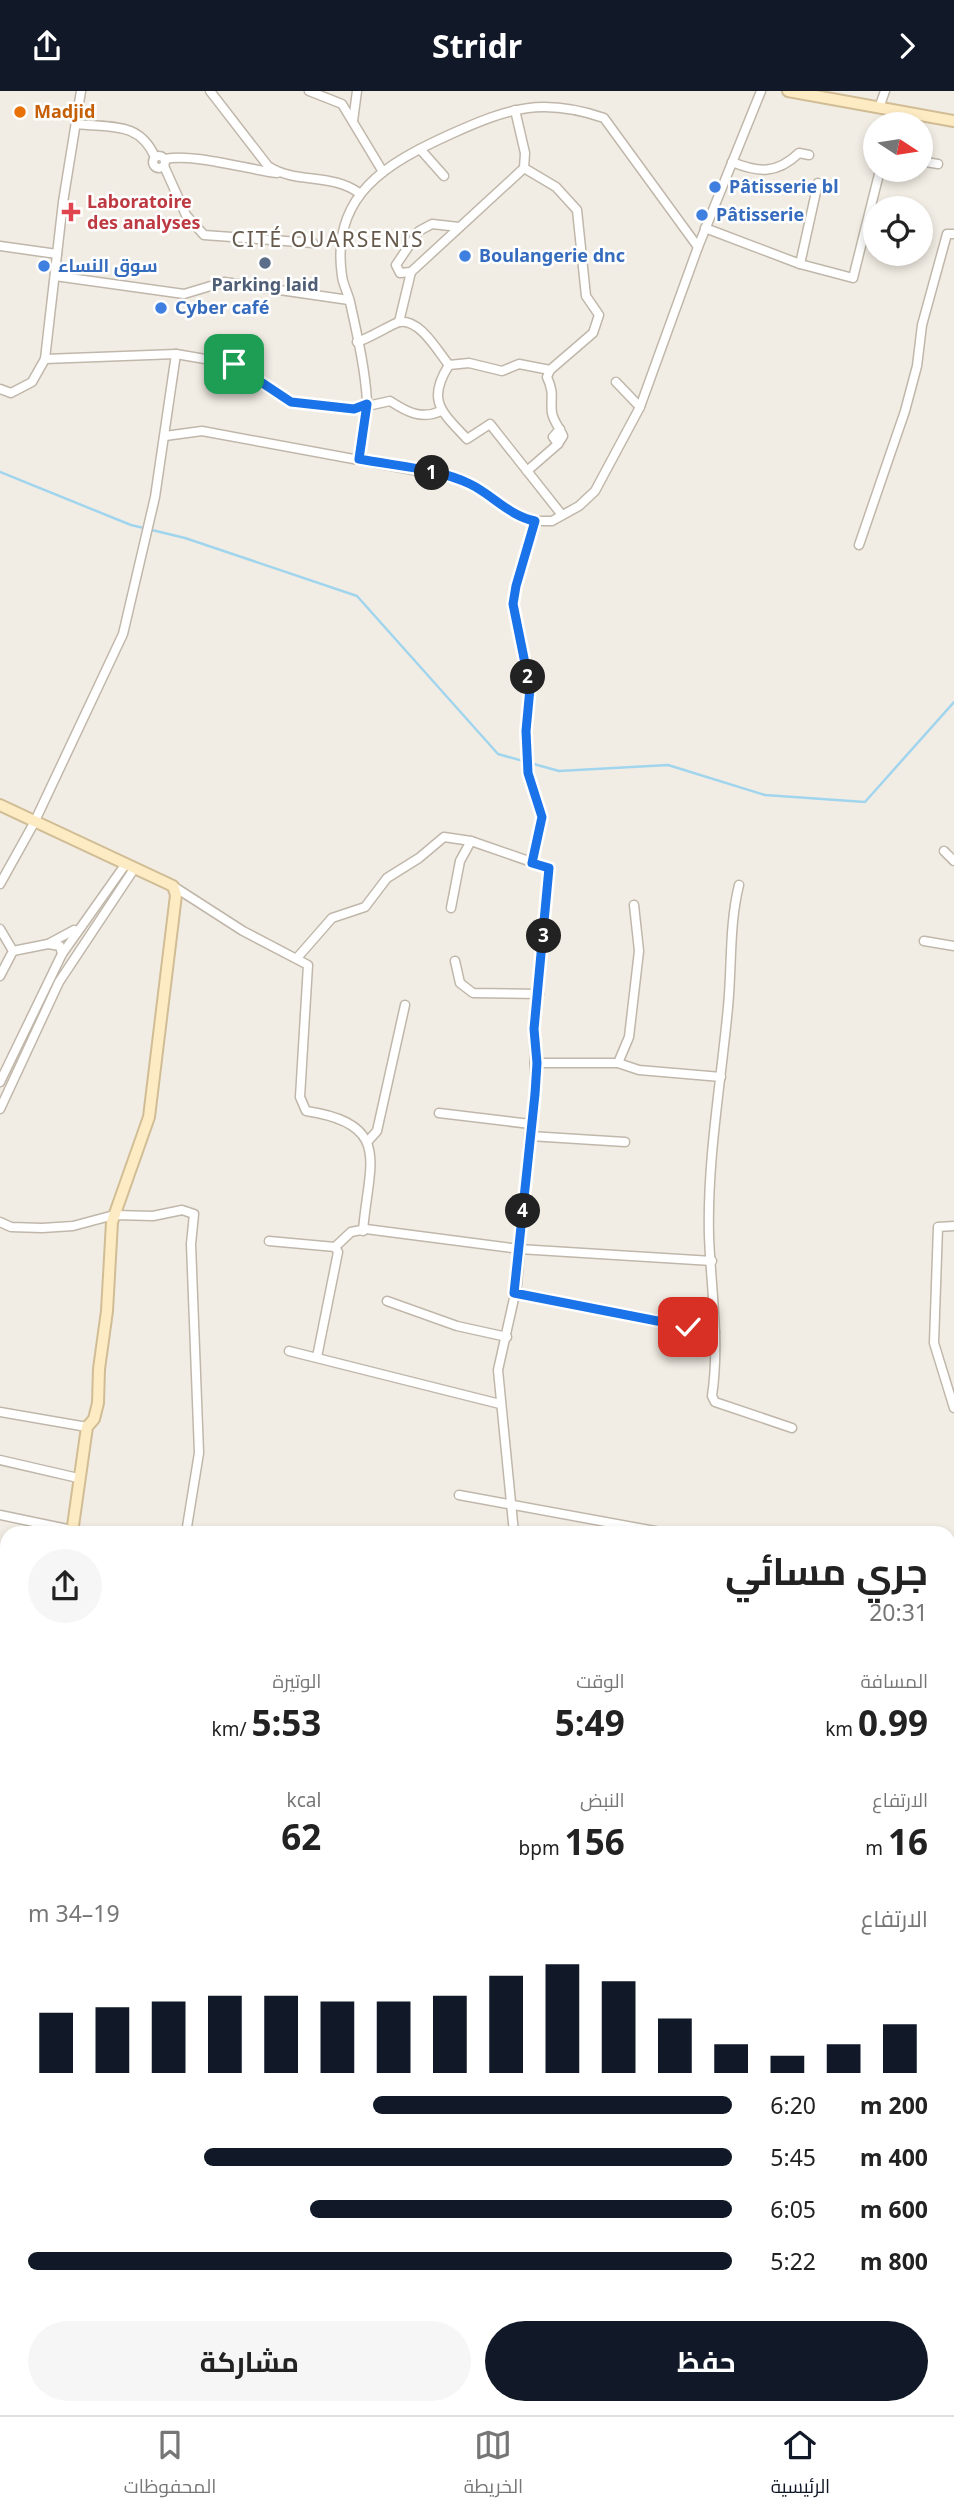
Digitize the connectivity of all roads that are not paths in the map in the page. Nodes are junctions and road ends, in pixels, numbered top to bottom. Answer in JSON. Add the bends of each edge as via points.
{"nodes":[{"id":1,"x":81,"y":91,"type":"edge"},
{"id":2,"x":210,"y":91,"type":"edge"},
{"id":3,"x":309,"y":91,"type":"edge"},
{"id":4,"x":357,"y":91,"type":"edge"},
{"id":5,"x":761,"y":91,"type":"edge"},
{"id":6,"x":788,"y":91,"type":"edge"},
{"id":7,"x":885,"y":91,"type":"edge"},
{"id":8,"x":879,"y":108,"type":"junction"},
{"id":9,"x":515,"y":110,"type":"junction"},
{"id":10,"x":894,"y":110,"type":"joint"},
{"id":11,"x":353,"y":121,"type":"junction"},
{"id":12,"x":954,"y":121,"type":"edge"},
{"id":13,"x":77,"y":124,"type":"junction"},
{"id":14,"x":420,"y":149,"type":"junction"},
{"id":15,"x":809,"y":155,"type":"dead end"},
{"id":16,"x":164,"y":162,"type":"junction"},
{"id":17,"x":732,"y":162,"type":"junction"},
{"id":18,"x":933,"y":163,"type":"edge"},
{"id":19,"x":938,"y":164,"type":"dead end"},
{"id":20,"x":524,"y":168,"type":"junction"},
{"id":21,"x":383,"y":172,"type":"junction"},
{"id":22,"x":279,"y":174,"type":"junction"},
{"id":23,"x":444,"y":176,"type":"dead end"},
{"id":24,"x":877,"y":182,"type":"edge"},
{"id":25,"x":818,"y":183,"type":"dead end"},
{"id":26,"x":359,"y":193,"type":"junction"},
{"id":27,"x":459,"y":227,"type":"junction"},
{"id":28,"x":705,"y":228,"type":"junction"},
{"id":29,"x":954,"y":234,"type":"edge"},
{"id":30,"x":313,"y":243,"type":"dead end"},
{"id":31,"x":0,"y":246,"type":"edge"},
{"id":32,"x":698,"y":247,"type":"junction"},
{"id":33,"x":57,"y":254,"type":"junction"},
{"id":34,"x":800,"y":264,"type":"junction"},
{"id":35,"x":411,"y":272,"type":"junction"},
{"id":36,"x":55,"y":276,"type":"junction"},
{"id":37,"x":349,"y":300,"type":"junction"},
{"id":38,"x":399,"y":322,"type":"junction"},
{"id":39,"x":357,"y":342,"type":"junction"},
{"id":40,"x":176,"y":354,"type":"junction"},
{"id":41,"x":45,"y":359,"type":"junction"},
{"id":42,"x":449,"y":366,"type":"junction"},
{"id":43,"x":550,"y":370,"type":"junction"},
{"id":44,"x":616,"y":382,"type":"dead end"},
{"id":45,"x":0,"y":390,"type":"edge"},
{"id":46,"x":367,"y":404,"type":"junction"},
{"id":47,"x":640,"y":407,"type":"junction"},
{"id":48,"x":441,"y":411,"type":"junction"},
{"id":49,"x":165,"y":436,"type":"junction"},
{"id":50,"x":359,"y":459,"type":"junction"},
{"id":51,"x":527,"y":471,"type":"junction"},
{"id":52,"x":562,"y":515,"type":"junction"},
{"id":53,"x":535,"y":521,"type":"junction"},
{"id":54,"x":859,"y":545,"type":"dead end"},
{"id":55,"x":0,"y":805,"type":"edge"},
{"id":56,"x":34,"y":823,"type":"junction"},
{"id":57,"x":471,"y":841,"type":"junction"},
{"id":58,"x":944,"y":851,"type":"dead end"},
{"id":59,"x":954,"y":861,"type":"edge"},
{"id":60,"x":532,"y":863,"type":"junction"},
{"id":61,"x":130,"y":867,"type":"junction"},
{"id":62,"x":0,"y":884,"type":"edge"},
{"id":63,"x":739,"y":885,"type":"dead end"},
{"id":64,"x":173,"y":886,"type":"junction"},
{"id":65,"x":634,"y":905,"type":"dead end"},
{"id":66,"x":450,"y":908,"type":"dead end"},
{"id":67,"x":90,"y":913,"type":"junction"},
{"id":68,"x":0,"y":929,"type":"edge"},
{"id":69,"x":924,"y":941,"type":"dead end"},
{"id":70,"x":48,"y":944,"type":"junction"},
{"id":71,"x":954,"y":946,"type":"edge"},
{"id":72,"x":13,"y":951,"type":"junction"},
{"id":73,"x":62,"y":954,"type":"junction"},
{"id":74,"x":297,"y":958,"type":"junction"},
{"id":75,"x":455,"y":961,"type":"dead end"},
{"id":76,"x":0,"y":976,"type":"edge"},
{"id":77,"x":539,"y":994,"type":"junction"},
{"id":78,"x":404,"y":1005,"type":"dead end"},
{"id":79,"x":537,"y":1063,"type":"junction"},
{"id":80,"x":618,"y":1063,"type":"junction"},
{"id":81,"x":721,"y":1077,"type":"junction"},
{"id":82,"x":0,"y":1083,"type":"edge"},
{"id":83,"x":0,"y":1109,"type":"edge"},
{"id":84,"x":439,"y":1113,"type":"dead end"},
{"id":85,"x":530,"y":1124,"type":"junction"},
{"id":86,"x":530,"y":1136,"type":"junction"},
{"id":87,"x":368,"y":1141,"type":"junction"},
{"id":88,"x":625,"y":1142,"type":"dead end"},
{"id":89,"x":114,"y":1215,"type":"junction"},
{"id":90,"x":0,"y":1222,"type":"edge"},
{"id":91,"x":954,"y":1226,"type":"edge"},
{"id":92,"x":363,"y":1231,"type":"junction"},
{"id":93,"x":269,"y":1241,"type":"dead end"},
{"id":94,"x":335,"y":1247,"type":"junction"},
{"id":95,"x":519,"y":1249,"type":"junction"},
{"id":96,"x":712,"y":1261,"type":"junction"},
{"id":97,"x":514,"y":1293,"type":"junction"},
{"id":98,"x":387,"y":1301,"type":"dead end"},
{"id":99,"x":715,"y":1332,"type":"junction"},
{"id":100,"x":507,"y":1336,"type":"junction"},
{"id":101,"x":289,"y":1351,"type":"dead end"},
{"id":102,"x":317,"y":1357,"type":"junction"},
{"id":103,"x":500,"y":1404,"type":"junction"},
{"id":104,"x":954,"y":1408,"type":"edge"},
{"id":105,"x":0,"y":1412,"type":"edge"},
{"id":106,"x":87,"y":1427,"type":"junction"},
{"id":107,"x":792,"y":1428,"type":"dead end"},
{"id":108,"x":0,"y":1460,"type":"edge"},
{"id":109,"x":78,"y":1478,"type":"junction"},
{"id":110,"x":459,"y":1495,"type":"dead end"},
{"id":111,"x":511,"y":1504,"type":"junction"},
{"id":112,"x":0,"y":1515,"type":"edge"},
{"id":113,"x":47,"y":1526,"type":"edge"},
{"id":114,"x":73,"y":1526,"type":"edge"},
{"id":115,"x":187,"y":1526,"type":"edge"},
{"id":116,"x":513,"y":1526,"type":"edge"},
{"id":117,"x":629,"y":1526,"type":"edge"}],
"edges":[{"from":1,"to":13,"type":"street"},
{"from":2,"to":22,"type":"street"},
{"from":3,"to":11,"type":"street","via":[[342,104]]},
{"from":4,"to":11,"type":"street"},
{"from":5,"to":17,"type":"street"},
{"from":6,"to":8,"type":"street"},
{"from":7,"to":8,"type":"street"},
{"from":8,"to":10,"type":"street"},
{"from":9,"to":14,"type":"street"},
{"from":9,"to":20,"type":"street"},
{"from":9,"to":32,"type":"street","via":[[545,104],[604,118]]},
{"from":10,"to":12,"type":"street"},
{"from":11,"to":21,"type":"street"},
{"from":13,"to":16,"type":"street","via":[[133,129]]},
{"from":13,"to":33,"type":"street"},
{"from":14,"to":21,"type":"street"},
{"from":14,"to":23,"type":"street"},
{"from":15,"to":17,"type":"street","via":[[799,153],[788,163],[757,172]]},
{"from":16,"to":22,"type":"street","via":[[184,155]]},
{"from":16,"to":30,"type":"street","via":[[186,215],[204,235]]},
{"from":17,"to":28,"type":"street"},
{"from":18,"to":19,"type":"street"},
{"from":20,"to":27,"type":"street"},
{"from":20,"to":43,"type":"street","via":[[556,187],[577,210],[586,296],[599,315],[593,333]]},
{"from":21,"to":26,"type":"street"},
{"from":22,"to":26,"type":"street","via":[[337,182]]},
{"from":24,"to":34,"type":"street","via":[[853,278]]},
{"from":25,"to":34,"type":"street"},
{"from":26,"to":37,"type":"street","via":[[342,233],[342,277]]},
{"from":27,"to":35,"type":"street"},
{"from":27,"to":35,"type":"street","via":[[432,224],[419,231],[396,265],[400,273]]},
{"from":28,"to":32,"type":"street"},
{"from":28,"to":34,"type":"street"},
{"from":29,"to":54,"type":"street","via":[[947,234],[905,411]]},
{"from":31,"to":33,"type":"street"},
{"from":32,"to":47,"type":"street"},
{"from":33,"to":36,"type":"street"},
{"from":35,"to":38,"type":"street"},
{"from":36,"to":37,"type":"street","via":[[184,294],[224,282]]},
{"from":36,"to":41,"type":"street"},
{"from":37,"to":39,"type":"street"},
{"from":38,"to":39,"type":"street"},
{"from":38,"to":42,"type":"street","via":[[421,330]]},
{"from":39,"to":46,"type":"street"},
{"from":40,"to":41,"type":"street"},
{"from":40,"to":46,"type":"street","via":[[234,364],[291,402],[354,409]]},
{"from":40,"to":49,"type":"street"},
{"from":41,"to":45,"type":"street","via":[[32,382],[11,393]]},
{"from":42,"to":43,"type":"street","via":[[469,363],[502,370],[519,363]]},
{"from":42,"to":48,"type":"street","via":[[437,392]]},
{"from":43,"to":51,"type":"street","via":[[552,413],[563,436]]},
{"from":44,"to":47,"type":"street"},
{"from":46,"to":48,"type":"street","via":[[390,401],[408,413],[429,416]]},
{"from":46,"to":50,"type":"street"},
{"from":47,"to":52,"type":"street","via":[[595,491]]},
{"from":48,"to":51,"type":"street","via":[[467,439],[489,424]]},
{"from":49,"to":50,"type":"street","via":[[197,431]]},
{"from":49,"to":56,"type":"street","via":[[136,581],[117,647]]},
{"from":50,"to":53,"type":"street","via":[[460,479],[514,514]]},
{"from":51,"to":52,"type":"street"},
{"from":52,"to":53,"type":"street","via":[[552,521]]},
{"from":53,"to":60,"type":"street","via":[[513,604],[530,688],[528,773],[542,817]]},
{"from":55,"to":56,"type":"street"},
{"from":56,"to":61,"type":"street"},
{"from":56,"to":62,"type":"street"},
{"from":57,"to":60,"type":"street"},
{"from":57,"to":66,"type":"street","via":[[460,862]]},
{"from":57,"to":74,"type":"street","via":[[444,837],[435,843],[387,878],[365,908],[332,918]]},
{"from":58,"to":59,"type":"street"},
{"from":60,"to":77,"type":"street","via":[[549,868]]},
{"from":61,"to":64,"type":"street"},
{"from":61,"to":67,"type":"street"},
{"from":61,"to":83,"type":"street","via":[[60,982]]},
{"from":63,"to":81,"type":"street"},
{"from":64,"to":74,"type":"street","via":[[243,931]]},
{"from":64,"to":89,"type":"street","via":[[176,895],[149,1117]]},
{"from":65,"to":80,"type":"street","via":[[639,951],[629,1037]]},
{"from":67,"to":70,"type":"street","via":[[68,935]]},
{"from":67,"to":73,"type":"street"},
{"from":68,"to":72,"type":"street"},
{"from":69,"to":71,"type":"street"},
{"from":70,"to":72,"type":"street"},
{"from":70,"to":73,"type":"street","via":[[60,946]]},
{"from":72,"to":76,"type":"street"},
{"from":73,"to":82,"type":"street"},
{"from":74,"to":87,"type":"street","via":[[310,969],[300,1069],[302,1105],[306,1111],[334,1115]]},
{"from":75,"to":77,"type":"street","via":[[460,983],[472,993]]},
{"from":77,"to":79,"type":"street","via":[[534,1029]]},
{"from":78,"to":87,"type":"street","via":[[376,1131]]},
{"from":79,"to":80,"type":"street"},
{"from":79,"to":85,"type":"street"},
{"from":80,"to":81,"type":"street","via":[[639,1070]]},
{"from":81,"to":96,"type":"street","via":[[712,1149]]},
{"from":84,"to":85,"type":"street"},
{"from":85,"to":86,"type":"street"},
{"from":86,"to":88,"type":"street"},
{"from":86,"to":95,"type":"street"},
{"from":87,"to":92,"type":"street","via":[[372,1172]]},
{"from":89,"to":90,"type":"street","via":[[63,1227],[11,1227]]},
{"from":89,"to":106,"type":"street","via":[[98,1403]]},
{"from":89,"to":115,"type":"street","via":[[153,1216],[181,1210],[194,1214],[191,1244],[199,1453]]},
{"from":91,"to":104,"type":"street","via":[[938,1227],[934,1343]]},
{"from":92,"to":94,"type":"street","via":[[351,1232]]},
{"from":92,"to":95,"type":"street"},
{"from":93,"to":94,"type":"street"},
{"from":94,"to":102,"type":"street","via":[[338,1252]]},
{"from":95,"to":96,"type":"street"},
{"from":95,"to":97,"type":"street"},
{"from":96,"to":99,"type":"street"},
{"from":97,"to":99,"type":"street"},
{"from":97,"to":100,"type":"street"},
{"from":98,"to":100,"type":"street","via":[[457,1326]]},
{"from":99,"to":107,"type":"street","via":[[715,1402]]},
{"from":100,"to":103,"type":"street","via":[[498,1370]]},
{"from":101,"to":102,"type":"street"},
{"from":102,"to":103,"type":"street"},
{"from":103,"to":111,"type":"street"},
{"from":105,"to":106,"type":"street"},
{"from":106,"to":109,"type":"street"},
{"from":108,"to":109,"type":"street"},
{"from":109,"to":114,"type":"street"},
{"from":110,"to":111,"type":"street"},
{"from":111,"to":116,"type":"street"},
{"from":111,"to":117,"type":"street"},
{"from":112,"to":113,"type":"street"}]}
